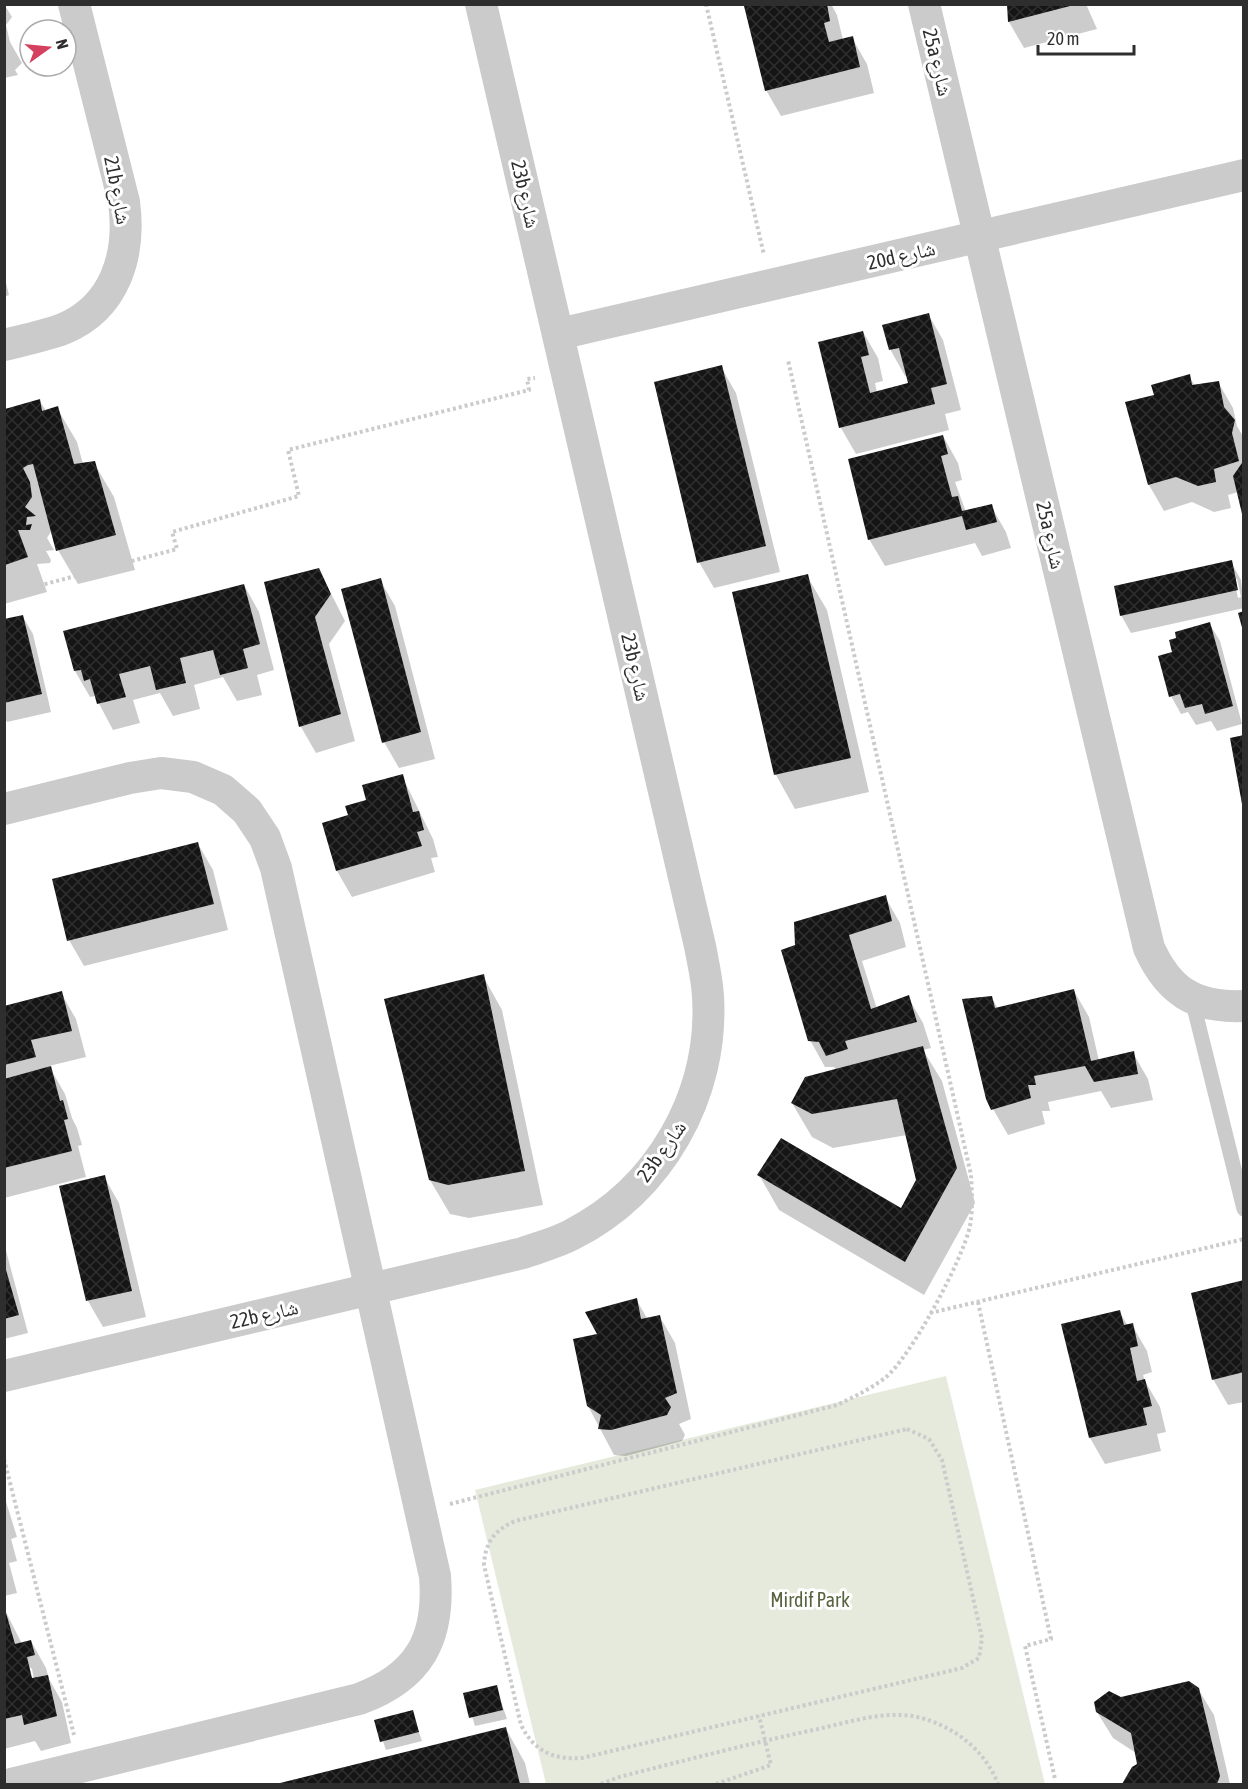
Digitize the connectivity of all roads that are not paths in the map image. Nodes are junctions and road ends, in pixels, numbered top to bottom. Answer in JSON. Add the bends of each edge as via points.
{"nodes":[{"id":1,"x":74,"y":4,"type":"edge"},
{"id":2,"x":480,"y":4,"type":"edge"},
{"id":3,"x":924,"y":4,"type":"edge"},
{"id":4,"x":1244,"y":175,"type":"edge"},
{"id":5,"x":980,"y":236,"type":"junction"},
{"id":6,"x":559,"y":334,"type":"junction"},
{"id":7,"x":4,"y":345,"type":"edge"},
{"id":8,"x":4,"y":809,"type":"edge"},
{"id":9,"x":1192,"y":999,"type":"junction"},
{"id":10,"x":1244,"y":1006,"type":"edge"},
{"id":11,"x":1244,"y":1209,"type":"edge"},
{"id":12,"x":523,"y":1253,"type":"joint"},
{"id":13,"x":369,"y":1289,"type":"junction"},
{"id":14,"x":4,"y":1376,"type":"edge"},
{"id":15,"x":84,"y":1776,"type":"edge"},
{"id":16,"x":11,"y":1785,"type":"edge"}],
"edges":[{"from":1,"to":7,"type":"street","name":"21b شارع","via":[[124,202],[125,253],[117,277],[86,316],[64,329]]},
{"from":2,"to":6,"type":"street","name":"23b شارع"},
{"from":3,"to":5,"type":"street","name":"25a شارع"},
{"from":4,"to":5,"type":"street","name":"20d شارع"},
{"from":5,"to":6,"type":"street","name":"20d شارع"},
{"from":5,"to":9,"type":"street","name":"25a شارع","via":[[1149,948],[1158,969]]},
{"from":6,"to":12,"type":"street","name":"23b شارع","via":[[700,946],[708,994],[707,1044],[696,1092],[676,1137],[647,1177],[612,1210],[570,1236]]},
{"from":8,"to":13,"type":"street","via":[[161,773],[193,777],[223,790],[248,811],[265,838],[276,868]]},
{"from":9,"to":10,"type":"street","name":"25a شارع","via":[[1219,1007]]},
{"from":9,"to":11,"type":"lane"},
{"from":12,"to":13,"type":"street","name":"22b شارع"},
{"from":13,"to":14,"type":"street","name":"22b شارع"},
{"from":13,"to":15,"type":"street","via":[[435,1576],[438,1603],[434,1629],[422,1653],[406,1674],[384,1690]]},
{"from":15,"to":16,"type":"street"}]}
